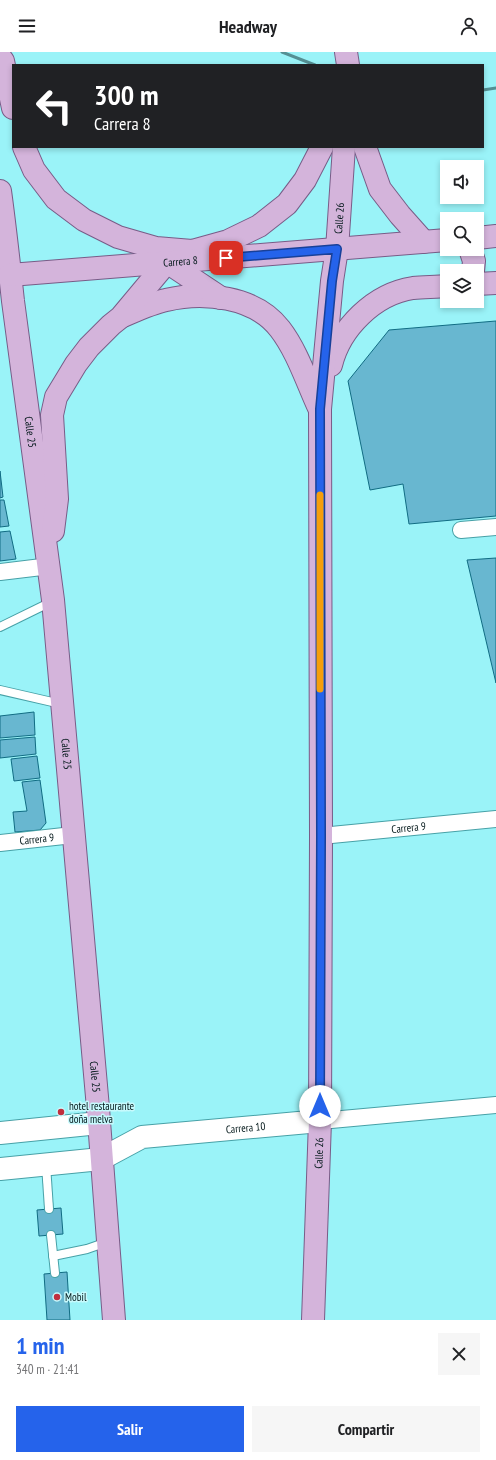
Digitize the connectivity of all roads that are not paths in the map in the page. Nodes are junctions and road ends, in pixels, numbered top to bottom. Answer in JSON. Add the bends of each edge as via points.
{"nodes":[{"id":1,"x":346,"y":52,"type":"edge"},
{"id":2,"x":0,"y":57,"type":"edge"},
{"id":3,"x":348,"y":64,"type":"edge"},
{"id":4,"x":12,"y":103,"type":"edge"},
{"id":5,"x":24,"y":148,"type":"edge"},
{"id":6,"x":321,"y":148,"type":"edge"},
{"id":7,"x":344,"y":148,"type":"edge"},
{"id":8,"x":365,"y":148,"type":"edge"},
{"id":9,"x":0,"y":191,"type":"edge"},
{"id":10,"x":3,"y":227,"type":"edge"},
{"id":11,"x":496,"y":236,"type":"edge"},
{"id":12,"x":484,"y":237,"type":"edge"},
{"id":13,"x":440,"y":241,"type":"edge"},
{"id":14,"x":424,"y":242,"type":"junction"},
{"id":15,"x":337,"y":249,"type":"junction"},
{"id":16,"x":167,"y":262,"type":"junction"},
{"id":17,"x":10,"y":276,"type":"junction"},
{"id":18,"x":496,"y":283,"type":"edge"},
{"id":19,"x":484,"y":284,"type":"edge"},
{"id":20,"x":440,"y":286,"type":"edge"},
{"id":21,"x":222,"y":298,"type":"junction"},
{"id":22,"x":121,"y":317,"type":"junction"},
{"id":23,"x":320,"y":409,"type":"junction"},
{"id":24,"x":496,"y":527,"type":"edge"},
{"id":25,"x":461,"y":530,"type":"dead end"},
{"id":26,"x":50,"y":566,"type":"junction"},
{"id":27,"x":0,"y":572,"type":"edge"},
{"id":28,"x":53,"y":600,"type":"junction"},
{"id":29,"x":0,"y":627,"type":"edge"},
{"id":30,"x":0,"y":690,"type":"edge"},
{"id":31,"x":63,"y":705,"type":"junction"},
{"id":32,"x":496,"y":819,"type":"edge"},
{"id":33,"x":73,"y":835,"type":"junction"},
{"id":34,"x":321,"y":836,"type":"junction"},
{"id":35,"x":0,"y":843,"type":"edge"},
{"id":36,"x":496,"y":1105,"type":"edge"},
{"id":37,"x":320,"y":1121,"type":"junction"},
{"id":38,"x":99,"y":1123,"type":"junction"},
{"id":39,"x":0,"y":1133,"type":"edge"},
{"id":40,"x":102,"y":1159,"type":"junction"},
{"id":41,"x":46,"y":1165,"type":"junction"},
{"id":42,"x":0,"y":1169,"type":"edge"},
{"id":43,"x":49,"y":1209,"type":"dead end"},
{"id":44,"x":52,"y":1235,"type":"dead end"},
{"id":45,"x":108,"y":1242,"type":"junction"},
{"id":46,"x":53,"y":1256,"type":"junction"},
{"id":47,"x":55,"y":1273,"type":"dead end"},
{"id":48,"x":114,"y":1320,"type":"edge"},
{"id":49,"x":313,"y":1320,"type":"edge"}],
"edges":[{"from":1,"to":3,"type":"main road"},
{"from":2,"to":4,"type":"main road"},
{"from":5,"to":6,"type":"main road","via":[[34,170],[56,199],[84,220],[124,238],[156,248],[192,251],[228,241],[259,226],[287,204],[305,180]]},
{"from":7,"to":15,"type":"main road","name":"Calle 26"},
{"from":8,"to":14,"type":"main road","via":[[380,189]]},
{"from":9,"to":10,"type":"main road","name":"Calle 25"},
{"from":10,"to":17,"type":"main road","name":"Calle 25"},
{"from":11,"to":12,"type":"main road"},
{"from":13,"to":14,"type":"main road","name":"Carrera 8"},
{"from":14,"to":15,"type":"main road","name":"Carrera 8"},
{"from":15,"to":16,"type":"main road","name":"Carrera 8"},
{"from":15,"to":23,"type":"main road","name":"Calle 26"},
{"from":16,"to":17,"type":"main road","name":"Carrera 8"},
{"from":16,"to":21,"type":"main road"},
{"from":16,"to":22,"type":"main road"},
{"from":17,"to":26,"type":"main road","name":"Calle 25"},
{"from":18,"to":19,"type":"main road"},
{"from":20,"to":23,"type":"main road","via":[[412,288],[393,294],[356,319],[347,329],[334,353]]},
{"from":21,"to":22,"type":"main road","via":[[183,296]]},
{"from":21,"to":23,"type":"main road","via":[[249,306],[279,328]]},
{"from":22,"to":26,"type":"main road","via":[[89,347],[56,397],[52,415],[57,500]]},
{"from":23,"to":34,"type":"main road","name":"Calle 26"},
{"from":24,"to":25,"type":"street"},
{"from":26,"to":27,"type":"street"},
{"from":26,"to":28,"type":"main road","name":"Calle 25"},
{"from":28,"to":29,"type":"lane"},
{"from":28,"to":31,"type":"main road","name":"Calle 25"},
{"from":30,"to":31,"type":"lane"},
{"from":31,"to":33,"type":"main road","name":"Calle 25"},
{"from":32,"to":34,"type":"street","name":"Carrera 9"},
{"from":33,"to":35,"type":"street","name":"Carrera 9"},
{"from":33,"to":38,"type":"main road","name":"Calle 25"},
{"from":34,"to":37,"type":"main road","name":"Calle 26"},
{"from":36,"to":37,"type":"street","name":"Carrera 10"},
{"from":37,"to":40,"type":"main road","name":"Carrera 10","via":[[142,1137]]},
{"from":37,"to":49,"type":"main road","name":"Calle 26"},
{"from":38,"to":39,"type":"main road"},
{"from":38,"to":40,"type":"main road","name":"Calle 25"},
{"from":40,"to":41,"type":"main road","name":"Carrera 10"},
{"from":40,"to":45,"type":"main road","name":"Calle 25"},
{"from":41,"to":42,"type":"main road","name":"Carrera 10"},
{"from":41,"to":43,"type":"lane"},
{"from":44,"to":46,"type":"lane"},
{"from":45,"to":46,"type":"lane"},
{"from":45,"to":48,"type":"main road","name":"Calle 25"},
{"from":46,"to":47,"type":"lane"}]}
